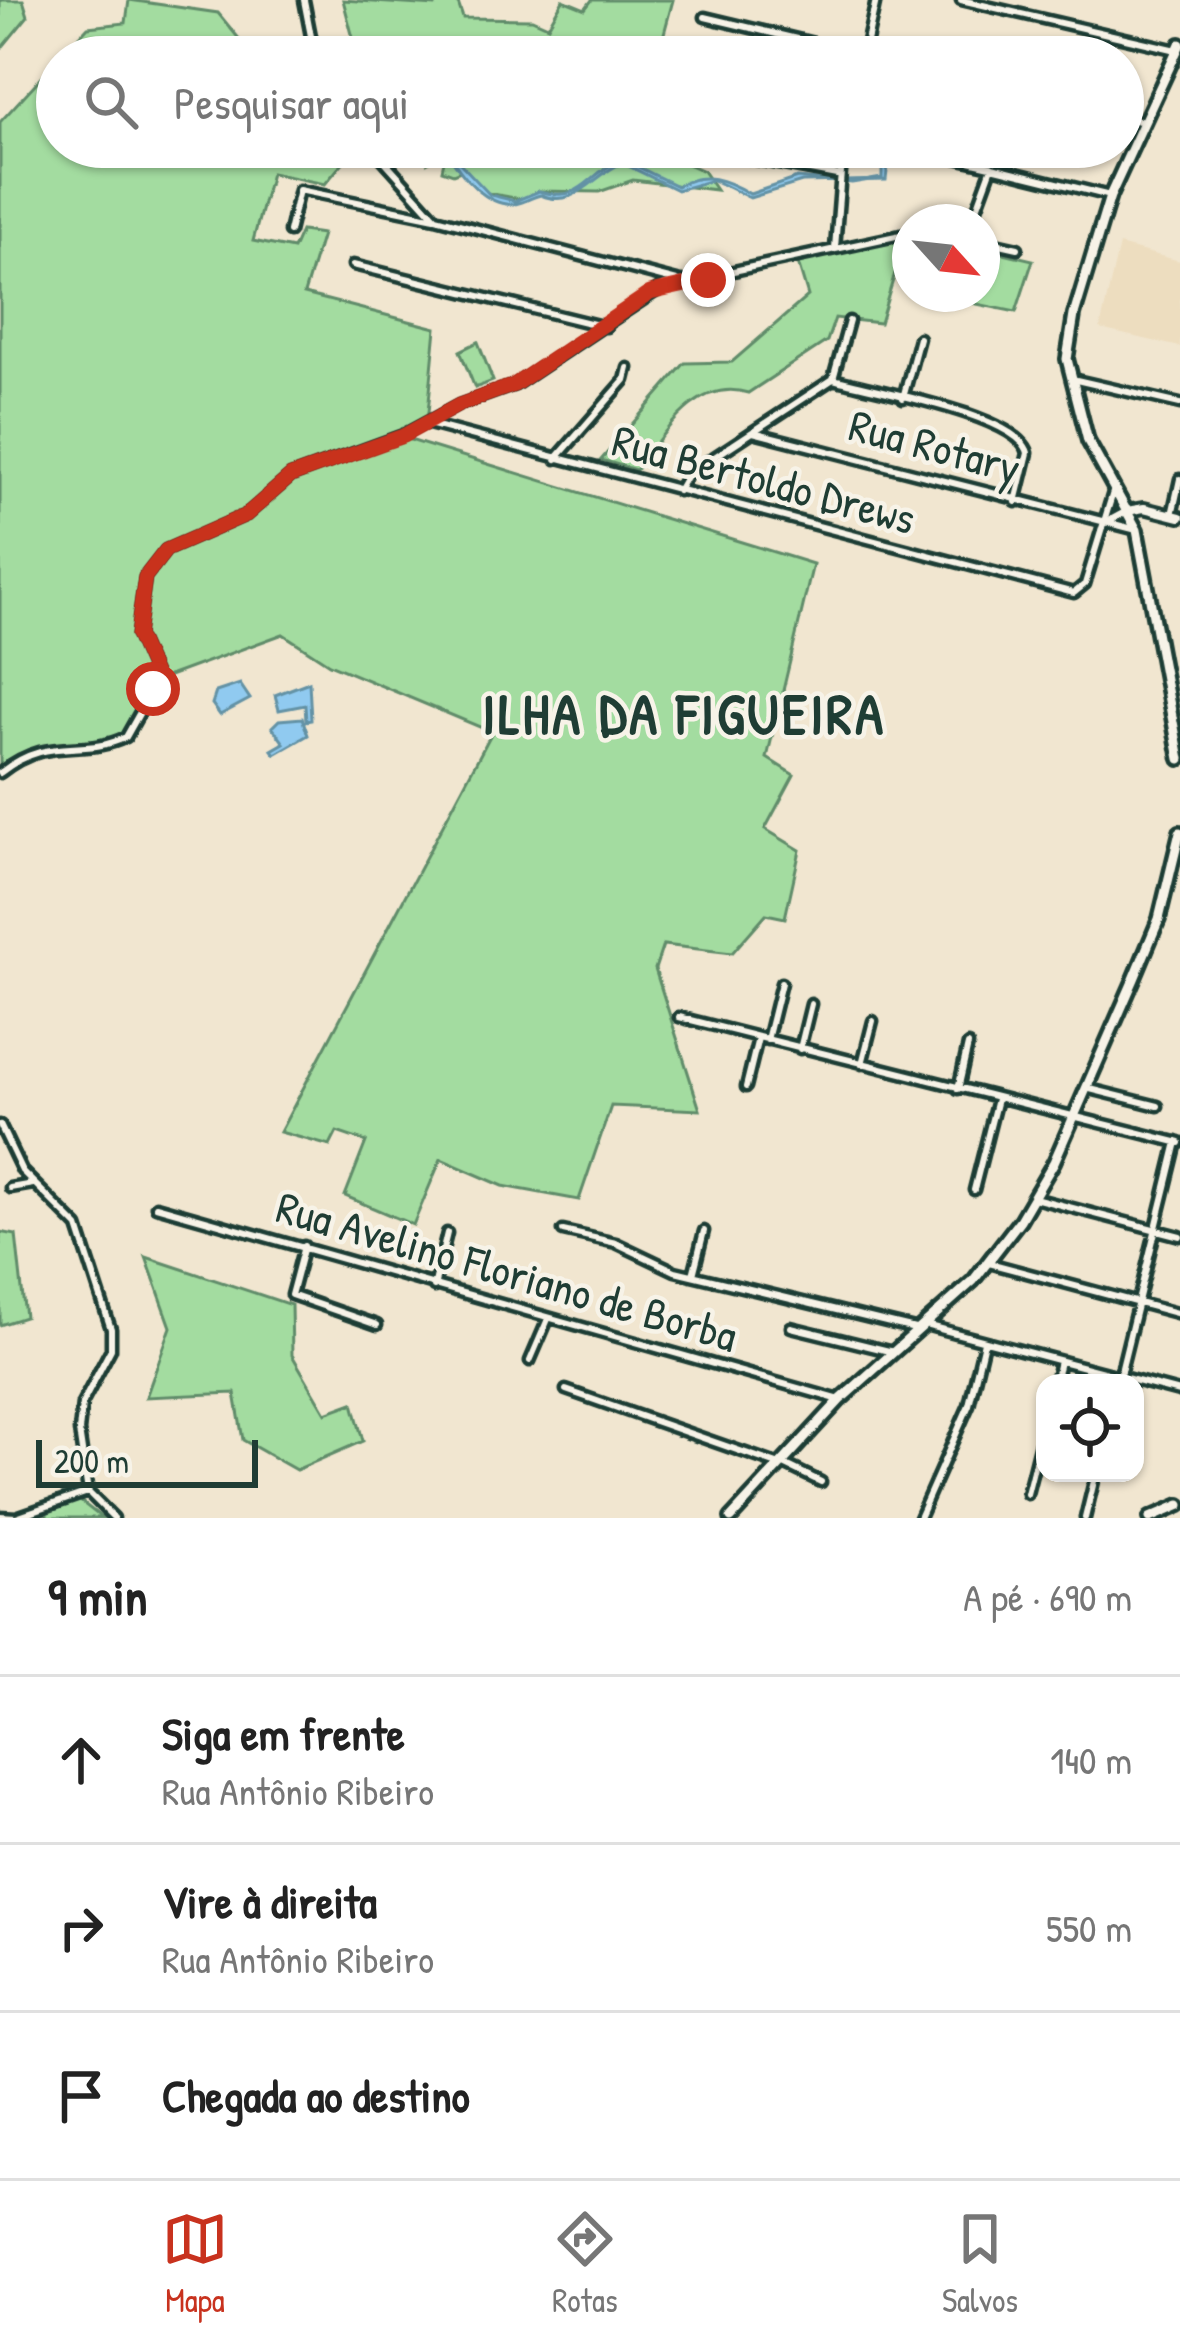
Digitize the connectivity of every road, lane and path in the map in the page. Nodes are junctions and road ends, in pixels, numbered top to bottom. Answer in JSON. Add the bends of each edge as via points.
{"nodes":[{"id":1,"x":304,"y":0,"type":"edge"},
{"id":2,"x":876,"y":0,"type":"edge"},
{"id":3,"x":962,"y":0,"type":"edge"},
{"id":4,"x":705,"y":17,"type":"dead end"},
{"id":5,"x":311,"y":36,"type":"edge"},
{"id":6,"x":782,"y":36,"type":"edge"},
{"id":7,"x":868,"y":36,"type":"edge"},
{"id":8,"x":1125,"y":36,"type":"edge"},
{"id":9,"x":1144,"y":40,"type":"edge"},
{"id":10,"x":1179,"y":48,"type":"edge"},
{"id":11,"x":1144,"y":122,"type":"edge"},
{"id":12,"x":391,"y":168,"type":"edge"},
{"id":13,"x":796,"y":168,"type":"edge"},
{"id":14,"x":839,"y":168,"type":"edge"},
{"id":15,"x":992,"y":168,"type":"edge"},
{"id":16,"x":996,"y":168,"type":"edge"},
{"id":17,"x":1123,"y":168,"type":"edge"},
{"id":18,"x":837,"y":176,"type":"junction"},
{"id":19,"x":1110,"y":196,"type":"junction"},
{"id":20,"x":979,"y":204,"type":"edge"},
{"id":21,"x":436,"y":218,"type":"junction"},
{"id":22,"x":289,"y":232,"type":"dead end"},
{"id":23,"x":892,"y":237,"type":"edge"},
{"id":24,"x":1000,"y":244,"type":"edge"},
{"id":25,"x":835,"y":248,"type":"junction"},
{"id":26,"x":1018,"y":248,"type":"dead end"},
{"id":27,"x":352,"y":265,"type":"dead end"},
{"id":28,"x":649,"y":274,"type":"junction"},
{"id":29,"x":681,"y":282,"type":"junction"},
{"id":30,"x":650,"y":293,"type":"junction"},
{"id":31,"x":849,"y":321,"type":"dead end"},
{"id":32,"x":606,"y":327,"type":"junction"},
{"id":33,"x":919,"y":338,"type":"dead end"},
{"id":34,"x":628,"y":368,"type":"dead end"},
{"id":35,"x":1069,"y":378,"type":"junction"},
{"id":36,"x":833,"y":379,"type":"junction"},
{"id":37,"x":904,"y":398,"type":"junction"},
{"id":38,"x":1180,"y":404,"type":"edge"},
{"id":39,"x":429,"y":424,"type":"junction"},
{"id":40,"x":753,"y":432,"type":"junction"},
{"id":41,"x":556,"y":459,"type":"junction"},
{"id":42,"x":1180,"y":479,"type":"edge"},
{"id":43,"x":1114,"y":489,"type":"junction"},
{"id":44,"x":678,"y":491,"type":"junction"},
{"id":45,"x":1016,"y":502,"type":"junction"},
{"id":46,"x":1127,"y":512,"type":"junction"},
{"id":47,"x":1176,"y":516,"type":"edge"},
{"id":48,"x":1101,"y":524,"type":"junction"},
{"id":49,"x":1137,"y":530,"type":"junction"},
{"id":50,"x":1180,"y":759,"type":"edge"},
{"id":51,"x":0,"y":773,"type":"edge"},
{"id":52,"x":1180,"y":832,"type":"edge"},
{"id":53,"x":781,"y":983,"type":"dead end"},
{"id":54,"x":812,"y":1004,"type":"dead end"},
{"id":55,"x":679,"y":1018,"type":"dead end"},
{"id":56,"x":873,"y":1021,"type":"dead end"},
{"id":57,"x":762,"y":1039,"type":"junction"},
{"id":58,"x":968,"y":1046,"type":"dead end"},
{"id":59,"x":800,"y":1049,"type":"junction"},
{"id":60,"x":862,"y":1064,"type":"junction"},
{"id":61,"x":746,"y":1087,"type":"dead end"},
{"id":62,"x":1087,"y":1088,"type":"junction"},
{"id":63,"x":958,"y":1089,"type":"junction"},
{"id":64,"x":997,"y":1099,"type":"junction"},
{"id":65,"x":1158,"y":1106,"type":"dead end"},
{"id":66,"x":1074,"y":1117,"type":"junction"},
{"id":67,"x":1,"y":1130,"type":"edge"},
{"id":68,"x":1179,"y":1142,"type":"edge"},
{"id":69,"x":33,"y":1184,"type":"junction"},
{"id":70,"x":10,"y":1188,"type":"dead end"},
{"id":71,"x":974,"y":1190,"type":"dead end"},
{"id":72,"x":1034,"y":1198,"type":"junction"},
{"id":73,"x":156,"y":1206,"type":"dead end"},
{"id":74,"x":1155,"y":1230,"type":"junction"},
{"id":75,"x":563,"y":1231,"type":"dead end"},
{"id":76,"x":704,"y":1232,"type":"dead end"},
{"id":77,"x":447,"y":1233,"type":"dead end"},
{"id":78,"x":1180,"y":1236,"type":"edge"},
{"id":79,"x":304,"y":1246,"type":"junction"},
{"id":80,"x":989,"y":1263,"type":"junction"},
{"id":81,"x":693,"y":1276,"type":"junction"},
{"id":82,"x":434,"y":1287,"type":"junction"},
{"id":83,"x":1138,"y":1303,"type":"junction"},
{"id":84,"x":1180,"y":1314,"type":"edge"},
{"id":85,"x":548,"y":1319,"type":"junction"},
{"id":86,"x":377,"y":1325,"type":"dead end"},
{"id":87,"x":791,"y":1327,"type":"dead end"},
{"id":88,"x":922,"y":1328,"type":"junction"},
{"id":89,"x":984,"y":1342,"type":"junction"},
{"id":90,"x":892,"y":1352,"type":"junction"},
{"id":91,"x":530,"y":1361,"type":"dead end"},
{"id":92,"x":1060,"y":1361,"type":"junction"},
{"id":93,"x":1057,"y":1374,"type":"edge"},
{"id":94,"x":1100,"y":1374,"type":"edge"},
{"id":95,"x":1120,"y":1374,"type":"edge"},
{"id":96,"x":1144,"y":1385,"type":"edge"},
{"id":97,"x":566,"y":1390,"type":"dead end"},
{"id":98,"x":1179,"y":1392,"type":"edge"},
{"id":99,"x":840,"y":1400,"type":"junction"},
{"id":100,"x":1036,"y":1458,"type":"edge"},
{"id":101,"x":781,"y":1464,"type":"junction"},
{"id":102,"x":821,"y":1482,"type":"dead end"},
{"id":103,"x":1094,"y":1482,"type":"edge"},
{"id":104,"x":88,"y":1492,"type":"junction"},
{"id":105,"x":1027,"y":1494,"type":"dead end"},
{"id":106,"x":1180,"y":1505,"type":"edge"},
{"id":107,"x":0,"y":1516,"type":"edge"},
{"id":108,"x":114,"y":1518,"type":"edge"},
{"id":109,"x":730,"y":1518,"type":"edge"},
{"id":110,"x":919,"y":1518,"type":"edge"},
{"id":111,"x":1084,"y":1518,"type":"edge"},
{"id":112,"x":1150,"y":1518,"type":"edge"}],
"edges":[{"from":1,"to":5,"type":"street"},
{"from":2,"to":7,"type":"street"},
{"from":3,"to":8,"type":"street"},
{"from":4,"to":6,"type":"street"},
{"from":9,"to":10,"type":"street"},
{"from":10,"to":11,"type":"main road"},
{"from":12,"to":21,"type":"street"},
{"from":13,"to":18,"type":"street"},
{"from":14,"to":18,"type":"street"},
{"from":15,"to":20,"type":"street"},
{"from":16,"to":19,"type":"street"},
{"from":17,"to":19,"type":"main road"},
{"from":18,"to":25,"type":"street"},
{"from":19,"to":35,"type":"main road","via":[[1068,339]]},
{"from":21,"to":22,"type":"street","via":[[299,190]]},
{"from":21,"to":28,"type":"street"},
{"from":23,"to":25,"type":"street"},
{"from":24,"to":26,"type":"street"},
{"from":25,"to":29,"type":"street"},
{"from":27,"to":32,"type":"street"},
{"from":28,"to":29,"type":"street"},
{"from":28,"to":30,"type":"street"},
{"from":29,"to":30,"type":"street"},
{"from":30,"to":32,"type":"street"},
{"from":31,"to":36,"type":"street"},
{"from":32,"to":39,"type":"street","via":[[514,385]]},
{"from":33,"to":37,"type":"street"},
{"from":34,"to":41,"type":"street"},
{"from":35,"to":38,"type":"street"},
{"from":35,"to":43,"type":"main road","via":[[1088,441]]},
{"from":36,"to":37,"type":"street"},
{"from":36,"to":40,"type":"street"},
{"from":37,"to":45,"type":"street","via":[[1024,439]]},
{"from":39,"to":41,"type":"street","name":"Rua Bertoldo Drews"},
{"from":39,"to":51,"type":"street","via":[[291,476],[246,515],[181,541],[151,563],[137,635],[153,689],[126,737],[36,750]]},
{"from":40,"to":44,"type":"street","via":[[687,475]]},
{"from":40,"to":45,"type":"street","name":"Rua Rotary"},
{"from":41,"to":44,"type":"street","name":"Rua Bertoldo Drews"},
{"from":42,"to":47,"type":"street"},
{"from":43,"to":46,"type":"main road"},
{"from":43,"to":48,"type":"street"},
{"from":44,"to":48,"type":"street","name":"Rua Bertoldo Drews","via":[[1082,591]]},
{"from":45,"to":48,"type":"street","name":"Rua Rotary"},
{"from":46,"to":47,"type":"street"},
{"from":46,"to":48,"type":"street"},
{"from":46,"to":49,"type":"main road"},
{"from":48,"to":49,"type":"street","name":"Rua Rotary"},
{"from":49,"to":50,"type":"main road"},
{"from":52,"to":62,"type":"main road","via":[[1159,919]]},
{"from":53,"to":57,"type":"street"},
{"from":54,"to":59,"type":"street"},
{"from":55,"to":57,"type":"street"},
{"from":56,"to":60,"type":"street"},
{"from":57,"to":59,"type":"street"},
{"from":57,"to":61,"type":"street"},
{"from":58,"to":63,"type":"street"},
{"from":59,"to":60,"type":"street"},
{"from":60,"to":63,"type":"street"},
{"from":62,"to":65,"type":"street"},
{"from":62,"to":66,"type":"main road"},
{"from":63,"to":64,"type":"street"},
{"from":64,"to":66,"type":"street"},
{"from":64,"to":71,"type":"street"},
{"from":66,"to":68,"type":"street"},
{"from":66,"to":72,"type":"main road"},
{"from":67,"to":69,"type":"street"},
{"from":68,"to":74,"type":"street"},
{"from":69,"to":70,"type":"street"},
{"from":69,"to":104,"type":"street","via":[[79,1227],[111,1330],[80,1419]]},
{"from":72,"to":74,"type":"street"},
{"from":72,"to":80,"type":"main road"},
{"from":73,"to":79,"type":"street","name":"Rua Avelino Floriano de Borba"},
{"from":74,"to":78,"type":"street"},
{"from":74,"to":83,"type":"street"},
{"from":75,"to":81,"type":"street"},
{"from":76,"to":81,"type":"street"},
{"from":77,"to":82,"type":"street"},
{"from":79,"to":82,"type":"street","name":"Rua Avelino Floriano de Borba"},
{"from":79,"to":86,"type":"street","via":[[291,1295]]},
{"from":80,"to":83,"type":"street"},
{"from":80,"to":88,"type":"main road"},
{"from":81,"to":88,"type":"street"},
{"from":82,"to":85,"type":"street","name":"Rua Avelino Floriano de Borba"},
{"from":83,"to":84,"type":"street"},
{"from":83,"to":95,"type":"street"},
{"from":85,"to":91,"type":"street"},
{"from":85,"to":99,"type":"street","name":"Rua Avelino Floriano de Borba"},
{"from":87,"to":90,"type":"street"},
{"from":88,"to":89,"type":"street"},
{"from":88,"to":90,"type":"main road"},
{"from":89,"to":92,"type":"street"},
{"from":89,"to":110,"type":"street","via":[[969,1405]]},
{"from":90,"to":99,"type":"main road"},
{"from":92,"to":93,"type":"street"},
{"from":92,"to":94,"type":"street"},
{"from":96,"to":98,"type":"street"},
{"from":97,"to":101,"type":"street"},
{"from":99,"to":101,"type":"main road"},
{"from":100,"to":105,"type":"street"},
{"from":101,"to":102,"type":"street"},
{"from":101,"to":109,"type":"main road"},
{"from":103,"to":111,"type":"street"},
{"from":104,"to":107,"type":"street"},
{"from":104,"to":108,"type":"street"},
{"from":106,"to":112,"type":"main road"}]}
